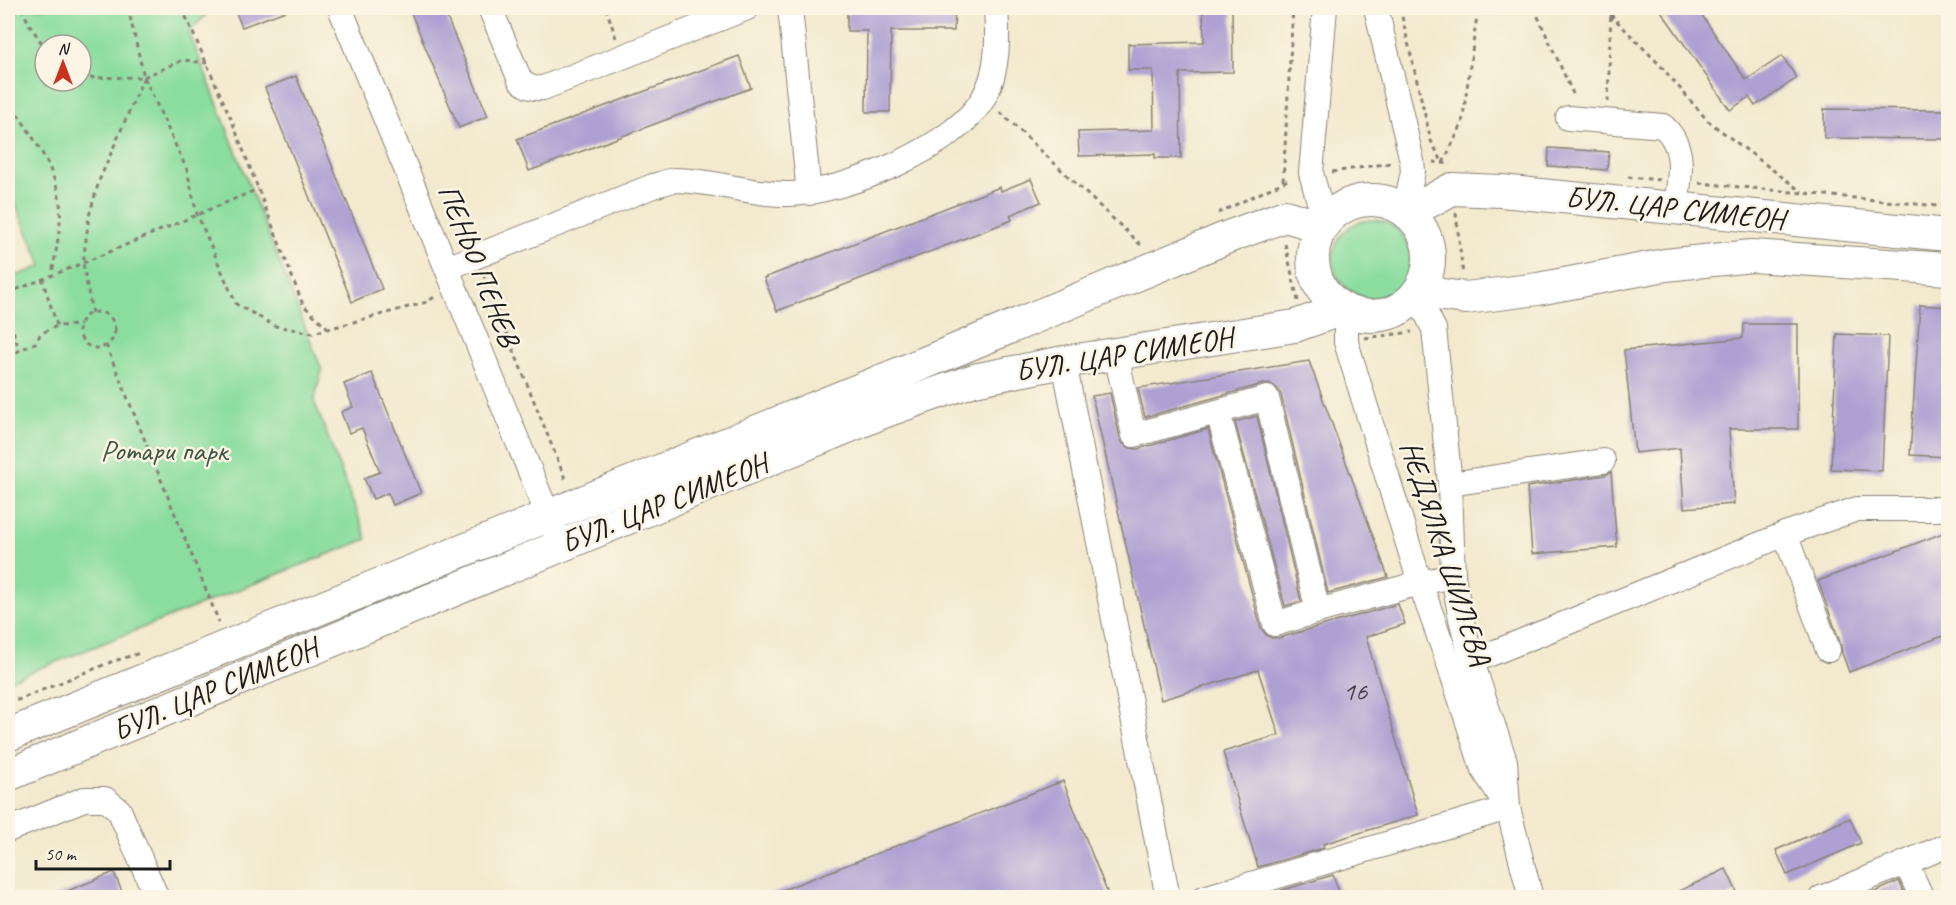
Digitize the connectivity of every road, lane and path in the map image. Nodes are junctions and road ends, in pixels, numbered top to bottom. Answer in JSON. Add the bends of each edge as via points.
{"nodes":[{"id":1,"x":22,"y":8,"type":"edge"},
{"id":2,"x":128,"y":8,"type":"edge"},
{"id":3,"x":182,"y":8,"type":"edge"},
{"id":4,"x":340,"y":8,"type":"edge"},
{"id":5,"x":490,"y":8,"type":"edge"},
{"id":6,"x":606,"y":8,"type":"edge"},
{"id":7,"x":747,"y":8,"type":"edge"},
{"id":8,"x":790,"y":8,"type":"edge"},
{"id":9,"x":996,"y":8,"type":"edge"},
{"id":10,"x":1293,"y":8,"type":"edge"},
{"id":11,"x":1325,"y":8,"type":"edge"},
{"id":12,"x":1376,"y":8,"type":"edge"},
{"id":13,"x":1400,"y":8,"type":"edge"},
{"id":14,"x":1478,"y":8,"type":"edge"},
{"id":15,"x":1534,"y":8,"type":"edge"},
{"id":16,"x":1604,"y":8,"type":"edge"},
{"id":17,"x":1611,"y":8,"type":"edge"},
{"id":18,"x":1610,"y":14,"type":"junction"},
{"id":19,"x":35,"y":33,"type":"edge"},
{"id":20,"x":622,"y":57,"type":"junction"},
{"id":21,"x":207,"y":63,"type":"junction"},
{"id":22,"x":144,"y":77,"type":"junction"},
{"id":23,"x":93,"y":79,"type":"edge"},
{"id":24,"x":984,"y":97,"type":"junction"},
{"id":25,"x":8,"y":99,"type":"edge"},
{"id":26,"x":1576,"y":119,"type":"junction"},
{"id":27,"x":1401,"y":162,"type":"dead end"},
{"id":28,"x":1337,"y":171,"type":"dead end"},
{"id":29,"x":1283,"y":181,"type":"dead end"},
{"id":30,"x":258,"y":189,"type":"junction"},
{"id":31,"x":1802,"y":192,"type":"dead end"},
{"id":32,"x":809,"y":193,"type":"junction"},
{"id":33,"x":1676,"y":208,"type":"junction"},
{"id":34,"x":1456,"y":211,"type":"dead end"},
{"id":35,"x":1406,"y":212,"type":"junction"},
{"id":36,"x":197,"y":214,"type":"junction"},
{"id":37,"x":1324,"y":225,"type":"junction"},
{"id":38,"x":1948,"y":235,"type":"edge"},
{"id":39,"x":1285,"y":244,"type":"dead end"},
{"id":40,"x":1142,"y":246,"type":"dead end"},
{"id":41,"x":476,"y":256,"type":"junction"},
{"id":42,"x":83,"y":263,"type":"junction"},
{"id":43,"x":1948,"y":269,"type":"edge"},
{"id":44,"x":52,"y":275,"type":"junction"},
{"id":45,"x":1463,"y":275,"type":"dead end"},
{"id":46,"x":450,"y":277,"type":"junction"},
{"id":47,"x":42,"y":278,"type":"junction"},
{"id":48,"x":8,"y":293,"type":"edge"},
{"id":49,"x":1418,"y":293,"type":"junction"},
{"id":50,"x":1299,"y":303,"type":"dead end"},
{"id":51,"x":1344,"y":309,"type":"junction"},
{"id":52,"x":92,"y":313,"type":"junction"},
{"id":53,"x":8,"y":314,"type":"edge"},
{"id":54,"x":80,"y":325,"type":"junction"},
{"id":55,"x":57,"y":326,"type":"junction"},
{"id":56,"x":328,"y":329,"type":"junction"},
{"id":57,"x":1419,"y":331,"type":"dead end"},
{"id":58,"x":1364,"y":338,"type":"dead end"},
{"id":59,"x":106,"y":345,"type":"junction"},
{"id":60,"x":19,"y":351,"type":"junction"},
{"id":61,"x":1116,"y":355,"type":"junction"},
{"id":62,"x":8,"y":356,"type":"edge"},
{"id":63,"x":1064,"y":362,"type":"junction"},
{"id":64,"x":1218,"y":412,"type":"junction"},
{"id":65,"x":1603,"y":461,"type":"dead end"},
{"id":66,"x":566,"y":481,"type":"dead end"},
{"id":67,"x":1450,"y":484,"type":"junction"},
{"id":68,"x":1948,"y":509,"type":"edge"},
{"id":69,"x":547,"y":516,"type":"junction"},
{"id":70,"x":1785,"y":534,"type":"junction"},
{"id":71,"x":560,"y":546,"type":"junction"},
{"id":72,"x":1453,"y":576,"type":"junction"},
{"id":73,"x":1420,"y":583,"type":"junction"},
{"id":74,"x":1318,"y":611,"type":"junction"},
{"id":75,"x":219,"y":622,"type":"dead end"},
{"id":76,"x":1828,"y":650,"type":"dead end"},
{"id":77,"x":1462,"y":666,"type":"junction"},
{"id":78,"x":8,"y":695,"type":"edge"},
{"id":79,"x":18,"y":699,"type":"dead end"},
{"id":80,"x":8,"y":735,"type":"edge"},
{"id":81,"x":8,"y":776,"type":"edge"},
{"id":82,"x":1508,"y":808,"type":"junction"},
{"id":83,"x":8,"y":830,"type":"edge"},
{"id":84,"x":1948,"y":845,"type":"edge"},
{"id":85,"x":1906,"y":863,"type":"junction"},
{"id":86,"x":1528,"y":895,"type":"edge"},
{"id":87,"x":156,"y":897,"type":"edge"},
{"id":88,"x":1168,"y":897,"type":"edge"},
{"id":89,"x":1204,"y":897,"type":"edge"},
{"id":90,"x":1821,"y":897,"type":"edge"},
{"id":91,"x":1922,"y":897,"type":"edge"}],
"edges":[{"from":1,"to":19,"type":"path"},
{"from":2,"to":22,"type":"path"},
{"from":3,"to":21,"type":"path"},
{"from":4,"to":46,"type":"street","name":"ПЕНЬО ПЕНЕВ"},
{"from":5,"to":20,"type":"street","via":[[520,80],[530,88],[543,88]]},
{"from":6,"to":20,"type":"path"},
{"from":7,"to":20,"type":"street"},
{"from":8,"to":32,"type":"street"},
{"from":9,"to":24,"type":"street","via":[[997,50]]},
{"from":10,"to":29,"type":"path"},
{"from":11,"to":37,"type":"street","via":[[1311,173]]},
{"from":12,"to":35,"type":"street","via":[[1412,160]]},
{"from":13,"to":14,"type":"path","via":[[1431,141],[1443,163],[1462,124]]},
{"from":15,"to":26,"type":"path","via":[[1577,102]]},
{"from":16,"to":18,"type":"path"},
{"from":17,"to":18,"type":"path"},
{"from":18,"to":26,"type":"path","via":[[1607,106]]},
{"from":18,"to":31,"type":"path","via":[[1708,121]]},
{"from":21,"to":22,"type":"path","via":[[183,60]]},
{"from":21,"to":30,"type":"path"},
{"from":22,"to":23,"type":"path"},
{"from":22,"to":36,"type":"path","via":[[187,170]]},
{"from":22,"to":42,"type":"path","via":[[99,181],[89,216]]},
{"from":24,"to":32,"type":"street","via":[[956,129],[907,160],[840,186]]},
{"from":24,"to":40,"type":"path"},
{"from":25,"to":44,"type":"path","via":[[46,160],[60,198]]},
{"from":26,"to":33,"type":"street","via":[[1663,126],[1672,135],[1680,160]]},
{"from":27,"to":28,"type":"path"},
{"from":30,"to":36,"type":"path"},
{"from":30,"to":56,"type":"path","via":[[303,305]]},
{"from":32,"to":41,"type":"street","via":[[786,195],[674,180]]},
{"from":33,"to":35,"type":"main road","name":"БУЛ. ЦАР СИМЕОН","via":[[1452,189]]},
{"from":33,"to":38,"type":"main road","name":"БУЛ. ЦАР СИМЕОН"},
{"from":34,"to":45,"type":"path"},
{"from":35,"to":37,"type":"main road","via":[[1371,200],[1338,210]]},
{"from":35,"to":49,"type":"main road","via":[[1424,233],[1430,259]]},
{"from":36,"to":42,"type":"path"},
{"from":36,"to":56,"type":"path","via":[[236,304],[275,326],[313,333]]},
{"from":37,"to":51,"type":"main road","via":[[1313,256],[1315,272],[1330,299]]},
{"from":37,"to":69,"type":"main road","name":"БУЛ. ЦАР СИМЕОН","via":[[1285,216],[1228,237]]},
{"from":39,"to":50,"type":"path"},
{"from":41,"to":46,"type":"street"},
{"from":41,"to":66,"type":"path"},
{"from":42,"to":44,"type":"path"},
{"from":42,"to":52,"type":"path"},
{"from":43,"to":49,"type":"main road","name":"БУЛ. ЦАР СИМЕОН","via":[[1752,256],[1665,265],[1466,298]]},
{"from":44,"to":47,"type":"path"},
{"from":46,"to":56,"type":"path","via":[[427,302]]},
{"from":46,"to":69,"type":"street","name":"ПЕНЬО ПЕНЕВ"},
{"from":47,"to":48,"type":"path"},
{"from":47,"to":55,"type":"path"},
{"from":49,"to":51,"type":"main road","via":[[1402,308],[1384,315],[1364,316]]},
{"from":49,"to":67,"type":"street","name":"НЕДЯЛКА ШИЛЕВА","via":[[1434,329]]},
{"from":51,"to":61,"type":"main road","name":"БУЛ. ЦАР СИМЕОН","via":[[1295,326]]},
{"from":51,"to":73,"type":"street","name":"НЕДЯЛКА ШИЛЕВА","via":[[1346,342]]},
{"from":52,"to":54,"type":"path"},
{"from":52,"to":59,"type":"path","via":[[104,313],[112,320],[114,337]]},
{"from":53,"to":60,"type":"path"},
{"from":54,"to":55,"type":"path"},
{"from":54,"to":59,"type":"path","via":[[84,342],[94,347]]},
{"from":55,"to":60,"type":"path"},
{"from":57,"to":58,"type":"path"},
{"from":59,"to":75,"type":"path"},
{"from":60,"to":62,"type":"path"},
{"from":61,"to":63,"type":"main road","name":"БУЛ. ЦАР СИМЕОН"},
{"from":61,"to":64,"type":"street","via":[[1134,435]]},
{"from":63,"to":71,"type":"main road","name":"БУЛ. ЦАР СИМЕОН","via":[[974,380],[886,411]]},
{"from":63,"to":88,"type":"street"},
{"from":64,"to":74,"type":"street","via":[[1275,624]]},
{"from":64,"to":74,"type":"street","via":[[1266,399]]},
{"from":65,"to":67,"type":"street"},
{"from":67,"to":72,"type":"street","name":"НЕДЯЛКА ШИЛЕВА"},
{"from":68,"to":70,"type":"street","via":[[1857,508]]},
{"from":69,"to":71,"type":"street","name":"ПЕНЬО ПЕНЕВ"},
{"from":69,"to":80,"type":"main road","name":"БУЛ. ЦАР СИМЕОН"},
{"from":70,"to":76,"type":"street"},
{"from":70,"to":77,"type":"street"},
{"from":71,"to":81,"type":"main road","name":"БУЛ. ЦАР СИМЕОН"},
{"from":72,"to":73,"type":"street"},
{"from":72,"to":77,"type":"street","name":"НЕДЯЛКА ШИЛЕВА","via":[[1461,619]]},
{"from":73,"to":74,"type":"street"},
{"from":73,"to":77,"type":"street","name":"НЕДЯЛКА ШИЛЕВА"},
{"from":77,"to":82,"type":"street","name":"НЕДЯЛКА ШИЛЕВА","via":[[1505,761]]},
{"from":78,"to":79,"type":"path"},
{"from":82,"to":86,"type":"street","name":"НЕДЯЛКА ШИЛЕВА"},
{"from":82,"to":89,"type":"street"},
{"from":83,"to":87,"type":"street","via":[[84,799],[105,799],[119,810]]},
{"from":84,"to":85,"type":"street"},
{"from":85,"to":90,"type":"street"},
{"from":85,"to":91,"type":"street"}]}
